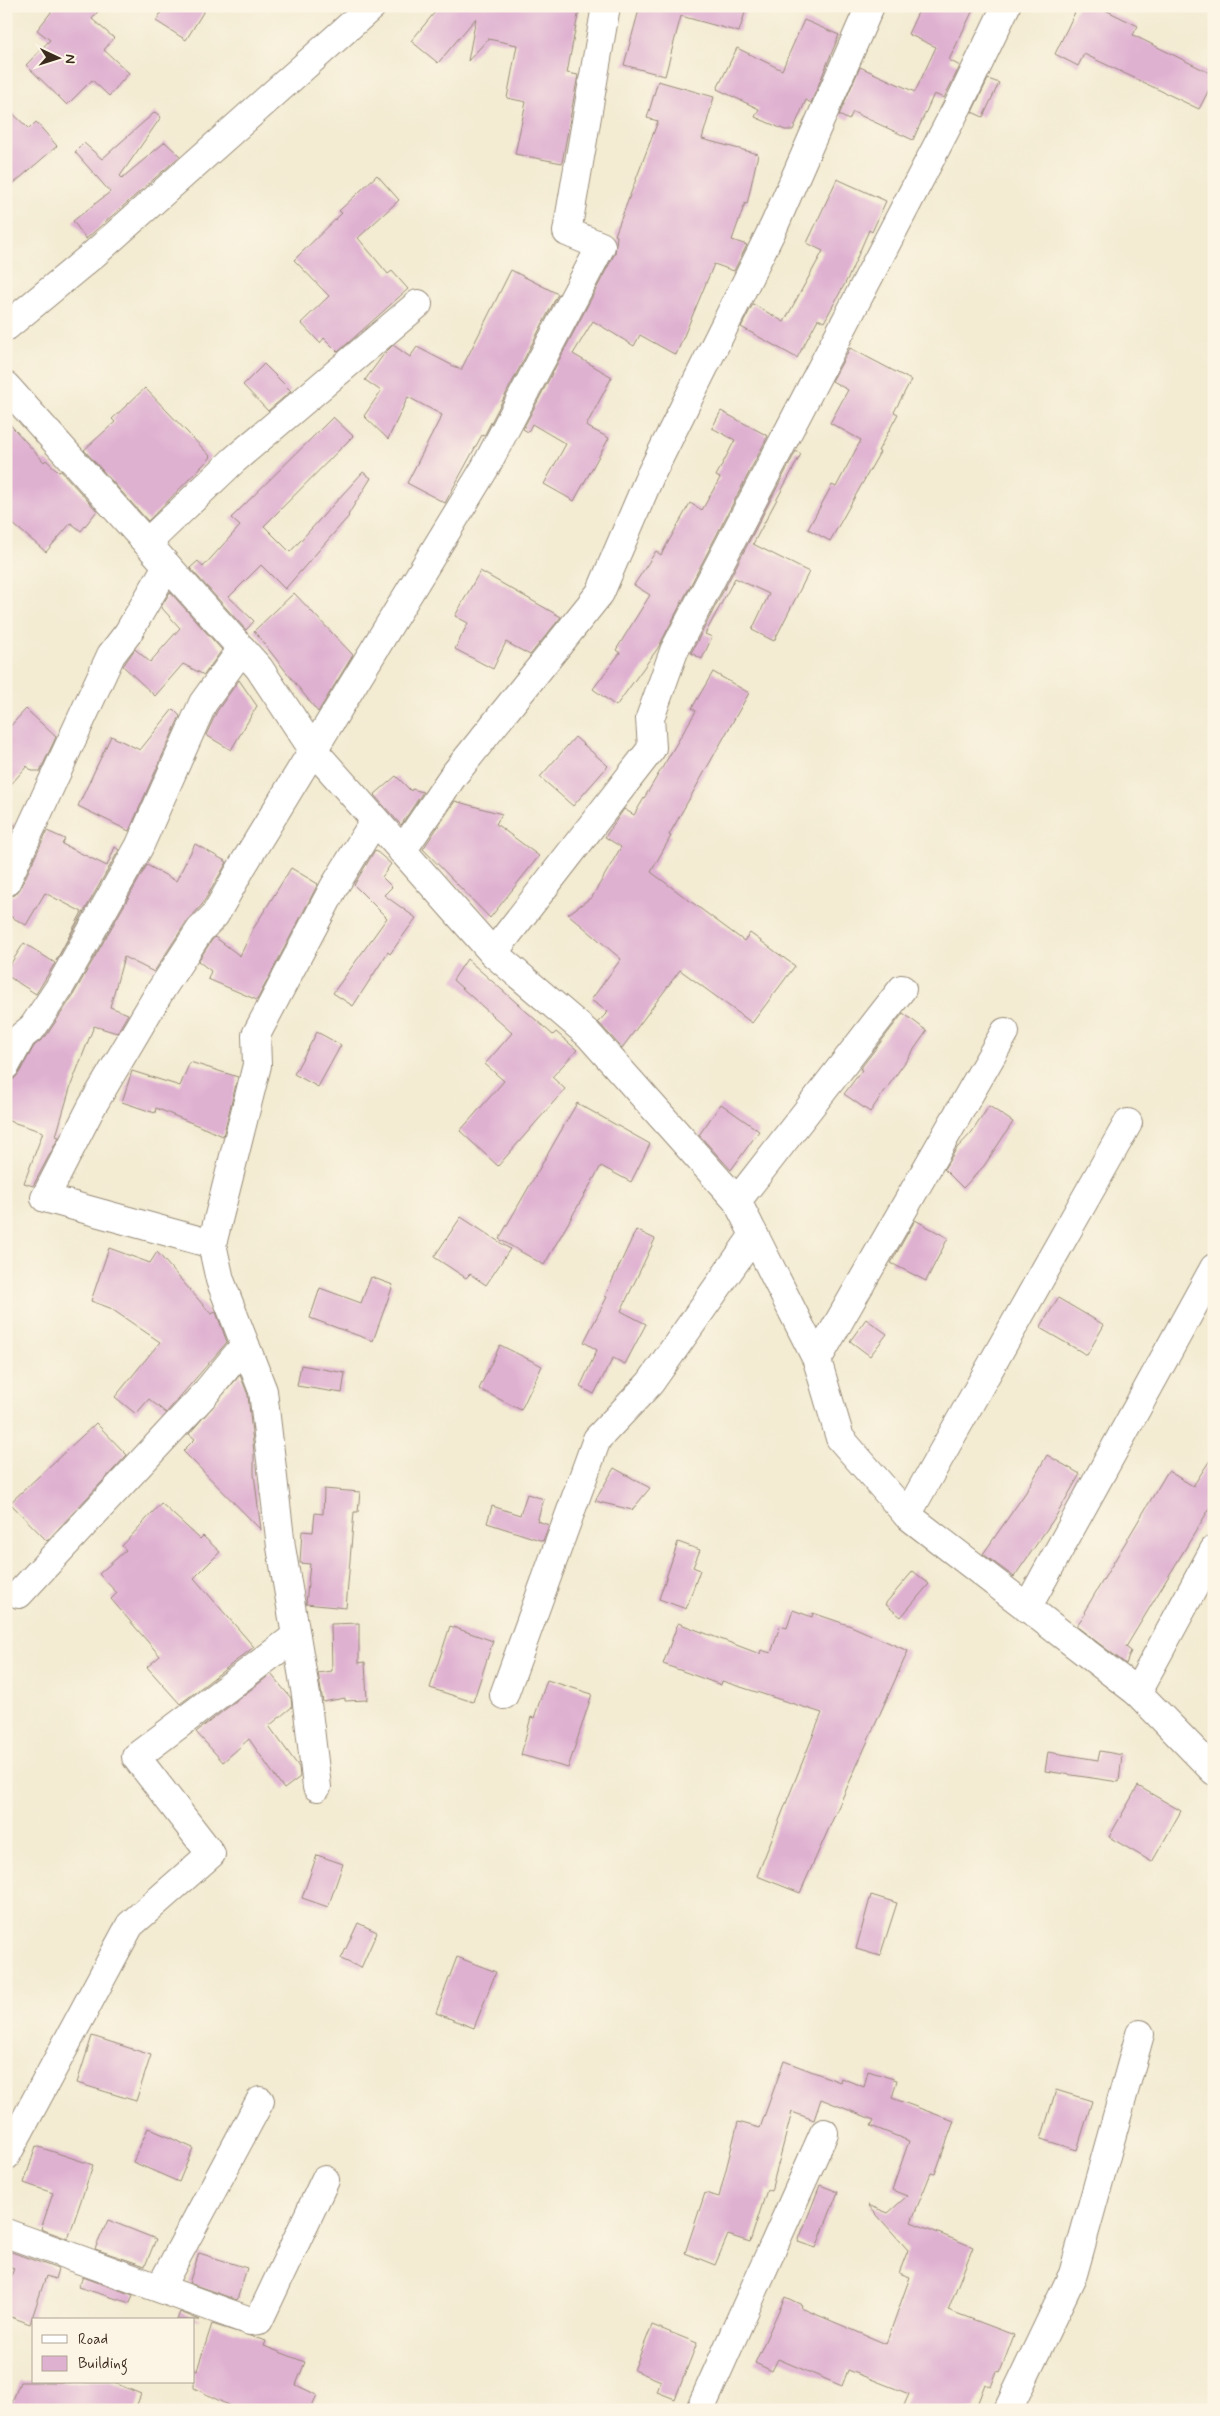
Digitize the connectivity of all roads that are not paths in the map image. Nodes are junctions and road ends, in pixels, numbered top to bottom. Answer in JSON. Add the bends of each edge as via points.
{"nodes":[{"id":1,"x":372,"y":6,"type":"edge"},
{"id":2,"x":606,"y":6,"type":"edge"},
{"id":3,"x":870,"y":6,"type":"edge"},
{"id":4,"x":1006,"y":6,"type":"edge"},
{"id":5,"x":418,"y":304,"type":"dead end"},
{"id":6,"x":6,"y":327,"type":"edge"},
{"id":7,"x":6,"y":386,"type":"edge"},
{"id":8,"x":147,"y":543,"type":"junction"},
{"id":9,"x":168,"y":566,"type":"junction"},
{"id":10,"x":242,"y":649,"type":"junction"},
{"id":11,"x":314,"y":751,"type":"junction"},
{"id":12,"x":375,"y":820,"type":"junction"},
{"id":13,"x":402,"y":851,"type":"junction"},
{"id":14,"x":6,"y":882,"type":"edge"},
{"id":15,"x":493,"y":953,"type":"junction"},
{"id":16,"x":902,"y":989,"type":"dead end"},
{"id":17,"x":1005,"y":1032,"type":"dead end"},
{"id":18,"x":6,"y":1065,"type":"edge"},
{"id":19,"x":1128,"y":1123,"type":"dead end"},
{"id":20,"x":737,"y":1201,"type":"junction"},
{"id":21,"x":754,"y":1235,"type":"junction"},
{"id":22,"x":212,"y":1244,"type":"junction"},
{"id":23,"x":1214,"y":1268,"type":"edge"},
{"id":24,"x":245,"y":1345,"type":"junction"},
{"id":25,"x":817,"y":1360,"type":"junction"},
{"id":26,"x":907,"y":1515,"type":"junction"},
{"id":27,"x":1214,"y":1550,"type":"edge"},
{"id":28,"x":19,"y":1594,"type":"dead end"},
{"id":29,"x":1028,"y":1608,"type":"junction"},
{"id":30,"x":296,"y":1636,"type":"junction"},
{"id":31,"x":1136,"y":1692,"type":"junction"},
{"id":32,"x":504,"y":1695,"type":"dead end"},
{"id":33,"x":1214,"y":1770,"type":"edge"},
{"id":34,"x":317,"y":1787,"type":"dead end"},
{"id":35,"x":1140,"y":2034,"type":"dead end"},
{"id":36,"x":260,"y":2101,"type":"dead end"},
{"id":37,"x":824,"y":2133,"type":"dead end"},
{"id":38,"x":6,"y":2156,"type":"edge"},
{"id":39,"x":326,"y":2180,"type":"dead end"},
{"id":40,"x":6,"y":2233,"type":"edge"},
{"id":41,"x":160,"y":2288,"type":"junction"},
{"id":42,"x":700,"y":2410,"type":"edge"},
{"id":43,"x":1008,"y":2410,"type":"edge"}],
"edges":[{"from":1,"to":6,"type":"street","via":[[94,254]]},
{"from":2,"to":11,"type":"street","via":[[567,232],[601,246],[484,468]]},
{"from":3,"to":13,"type":"street","via":[[774,226],[650,476],[600,593],[453,776]]},
{"from":4,"to":15,"type":"street","via":[[961,100],[674,651],[650,718],[652,748]]},
{"from":5,"to":8,"type":"street","via":[[234,460]]},
{"from":7,"to":8,"type":"street"},
{"from":8,"to":9,"type":"street"},
{"from":9,"to":10,"type":"street"},
{"from":9,"to":14,"type":"street","via":[[128,634],[111,654]]},
{"from":10,"to":11,"type":"street","via":[[259,668]]},
{"from":10,"to":18,"type":"street","via":[[203,703],[139,848],[59,988],[33,1027],[22,1036]]},
{"from":11,"to":12,"type":"street"},
{"from":11,"to":22,"type":"street","via":[[215,915],[200,930],[159,993],[91,1108],[45,1198]]},
{"from":12,"to":13,"type":"street"},
{"from":12,"to":22,"type":"street","via":[[334,887],[256,1035],[257,1065]]},
{"from":13,"to":15,"type":"street"},
{"from":15,"to":20,"type":"street","via":[[588,1034]]},
{"from":16,"to":20,"type":"street"},
{"from":17,"to":25,"type":"street"},
{"from":19,"to":26,"type":"street"},
{"from":20,"to":21,"type":"street"},
{"from":21,"to":25,"type":"street"},
{"from":21,"to":32,"type":"street","via":[[650,1383],[597,1439]]},
{"from":22,"to":24,"type":"street","via":[[220,1280]]},
{"from":23,"to":29,"type":"street"},
{"from":24,"to":28,"type":"street","via":[[150,1455]]},
{"from":24,"to":30,"type":"street","via":[[262,1391]]},
{"from":25,"to":26,"type":"street","via":[[840,1438]]},
{"from":26,"to":29,"type":"street"},
{"from":27,"to":31,"type":"street"},
{"from":29,"to":31,"type":"street"},
{"from":30,"to":34,"type":"street"},
{"from":30,"to":38,"type":"street","via":[[136,1757],[211,1854],[130,1925]]},
{"from":31,"to":33,"type":"street"},
{"from":35,"to":43,"type":"street","via":[[1073,2274]]},
{"from":36,"to":41,"type":"street"},
{"from":37,"to":42,"type":"street"},
{"from":39,"to":41,"type":"street","via":[[259,2320],[250,2321]]},
{"from":40,"to":41,"type":"street"}]}
